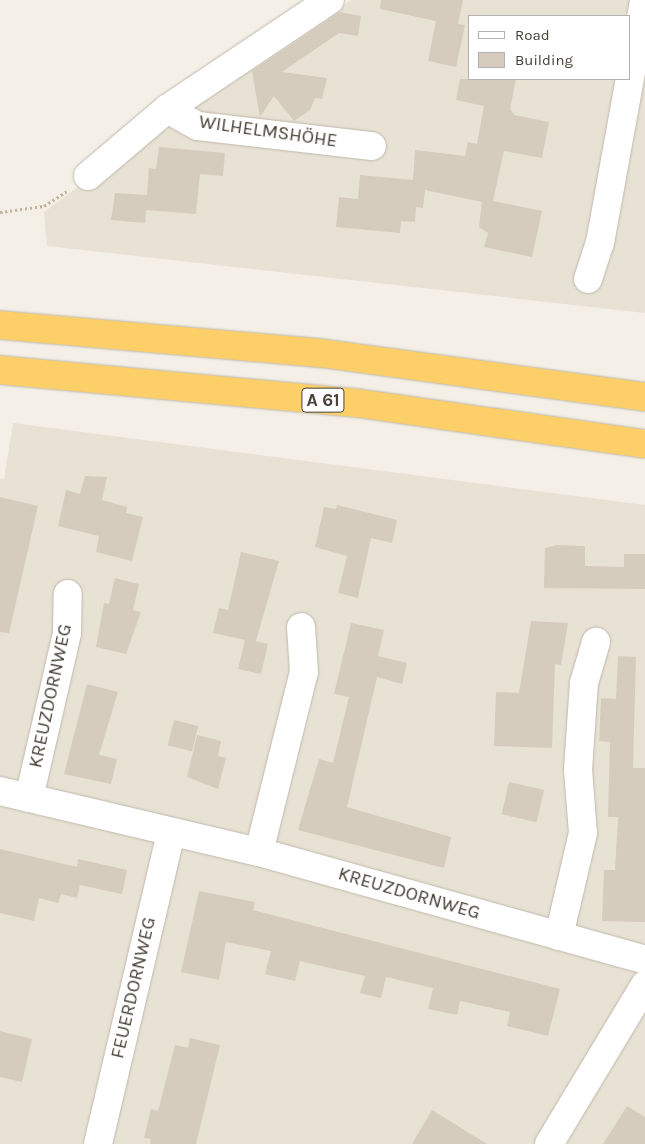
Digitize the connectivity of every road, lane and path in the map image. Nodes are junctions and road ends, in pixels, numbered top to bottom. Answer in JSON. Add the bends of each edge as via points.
{"nodes":[{"id":1,"x":330,"y":0,"type":"edge"},
{"id":2,"x":644,"y":0,"type":"edge"},
{"id":3,"x":630,"y":77,"type":"edge"},
{"id":4,"x":630,"y":80,"type":"edge"},
{"id":5,"x":167,"y":109,"type":"junction"},
{"id":6,"x":372,"y":146,"type":"dead end"},
{"id":7,"x":88,"y":176,"type":"joint"},
{"id":8,"x":0,"y":212,"type":"edge"},
{"id":9,"x":588,"y":279,"type":"dead end"},
{"id":10,"x":0,"y":324,"type":"edge"},
{"id":11,"x":0,"y":370,"type":"edge"},
{"id":12,"x":645,"y":397,"type":"edge"},
{"id":13,"x":645,"y":444,"type":"edge"},
{"id":14,"x":68,"y":594,"type":"dead end"},
{"id":15,"x":301,"y":627,"type":"dead end"},
{"id":16,"x":596,"y":642,"type":"dead end"},
{"id":17,"x":0,"y":791,"type":"edge"},
{"id":18,"x":29,"y":798,"type":"junction"},
{"id":19,"x":171,"y":833,"type":"junction"},
{"id":20,"x":259,"y":852,"type":"junction"},
{"id":21,"x":559,"y":936,"type":"junction"},
{"id":22,"x":645,"y":960,"type":"edge"},
{"id":23,"x":645,"y":985,"type":"edge"},
{"id":24,"x":98,"y":1144,"type":"edge"},
{"id":25,"x":549,"y":1144,"type":"edge"}],
"edges":[{"from":1,"to":5,"type":"street","name":"WILHELMSHÖHE"},
{"from":2,"to":3,"type":"street"},
{"from":4,"to":9,"type":"street","via":[[600,243]]},
{"from":5,"to":6,"type":"street","name":"WILHELMSHÖHE","via":[[198,126]]},
{"from":5,"to":7,"type":"street","name":"WILHELMSHÖHE"},
{"from":7,"to":8,"type":"path","via":[[44,206]]},
{"from":10,"to":12,"type":"highway","number":"A 61","via":[[320,353]]},
{"from":11,"to":13,"type":"highway","number":"A 61","via":[[357,403]]},
{"from":14,"to":18,"type":"street","name":"KREUZDORNWEG","via":[[67,633]]},
{"from":15,"to":20,"type":"street","via":[[304,672]]},
{"from":16,"to":21,"type":"street","via":[[584,683],[578,770],[583,833]]},
{"from":17,"to":18,"type":"street","name":"KREUZDORNWEG"},
{"from":18,"to":19,"type":"street","name":"KREUZDORNWEG"},
{"from":19,"to":20,"type":"street","name":"KREUZDORNWEG"},
{"from":19,"to":24,"type":"street","name":"FEUERDORNWEG"},
{"from":20,"to":21,"type":"street","name":"KREUZDORNWEG"},
{"from":21,"to":22,"type":"street","name":"KREUZDORNWEG"},
{"from":23,"to":25,"type":"street"}]}
